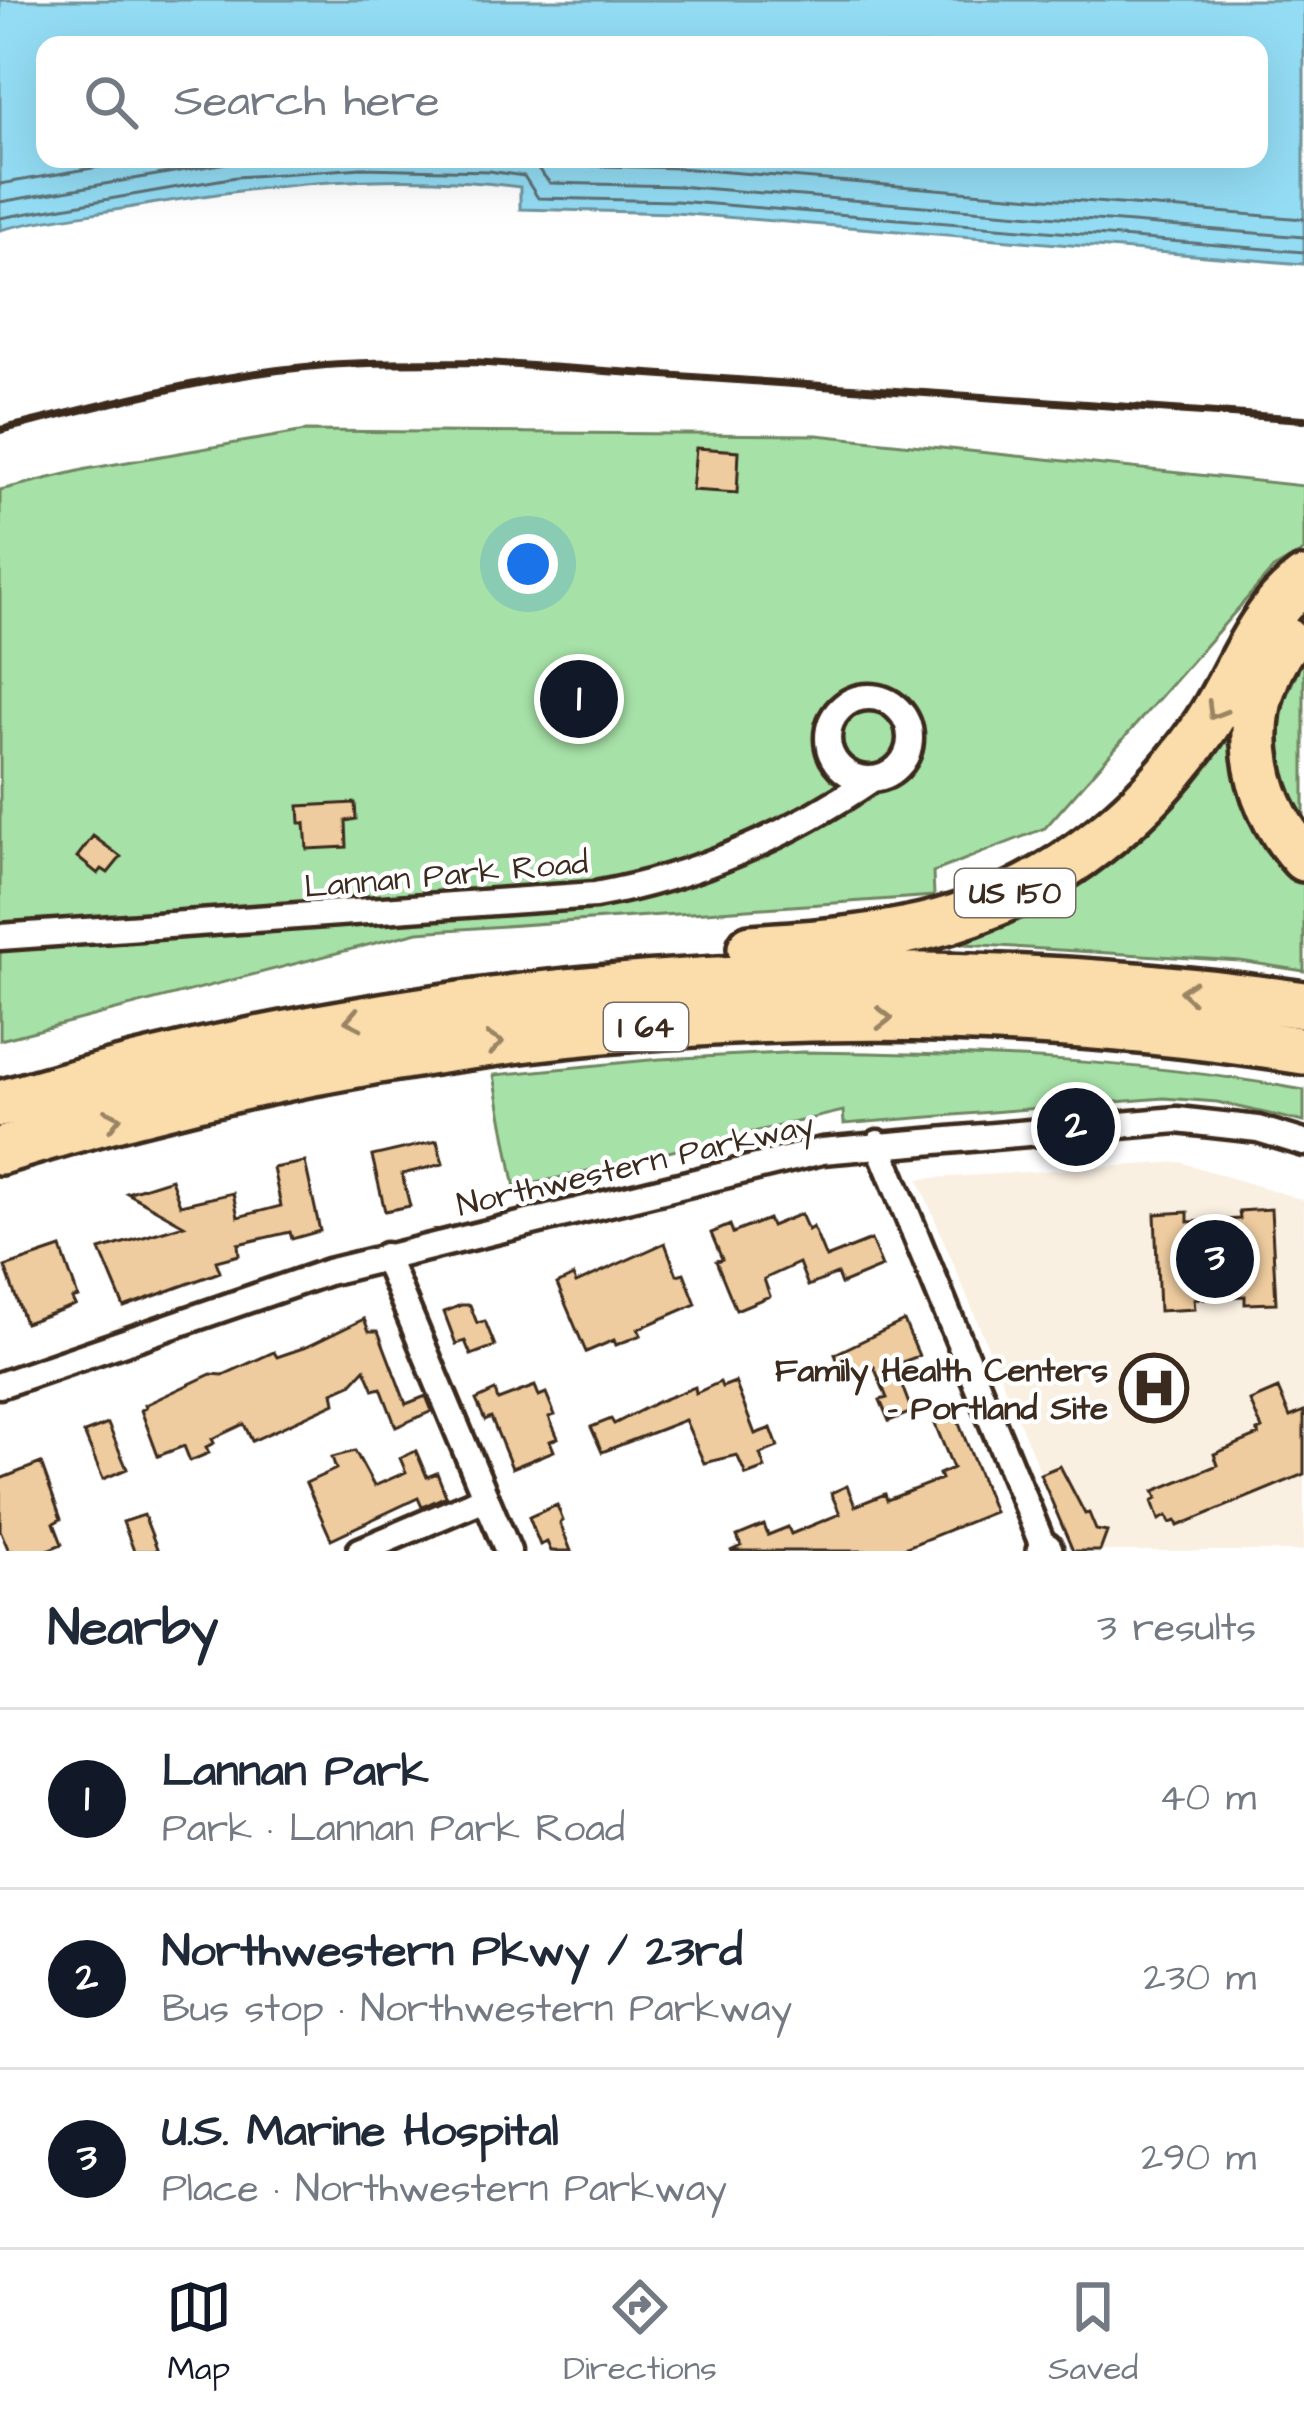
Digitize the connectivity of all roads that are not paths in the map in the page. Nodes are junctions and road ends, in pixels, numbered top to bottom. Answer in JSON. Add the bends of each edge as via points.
{"nodes":[{"id":1,"x":1304,"y":581,"type":"edge"},
{"id":2,"x":1304,"y":621,"type":"edge"},
{"id":3,"x":872,"y":779,"type":"dead end"},
{"id":4,"x":1304,"y":858,"type":"edge"},
{"id":5,"x":0,"y":937,"type":"edge"},
{"id":6,"x":594,"y":987,"type":"junction"},
{"id":7,"x":1304,"y":1005,"type":"edge"},
{"id":8,"x":1304,"y":1051,"type":"edge"},
{"id":9,"x":0,"y":1104,"type":"edge"},
{"id":10,"x":878,"y":1143,"type":"junction"},
{"id":11,"x":1304,"y":1143,"type":"edge"},
{"id":12,"x":0,"y":1151,"type":"edge"},
{"id":13,"x":385,"y":1256,"type":"junction"},
{"id":14,"x":0,"y":1385,"type":"edge"},
{"id":15,"x":485,"y":1498,"type":"junction"},
{"id":16,"x":360,"y":1551,"type":"edge"},
{"id":17,"x":508,"y":1551,"type":"edge"},
{"id":18,"x":1045,"y":1551,"type":"edge"}],
"edges":[{"from":1,"to":6,"type":"highway","number":"US 150","one_way":true,"via":[[1265,621],[1214,713],[1164,778],[1112,830],[1042,879],[930,926],[740,949]]},
{"from":2,"to":4,"type":"highway","via":[[1266,676],[1254,744],[1267,801]]},
{"from":3,"to":5,"type":"street","name":"Lannan Park Road","via":[[765,841],[595,895]]},
{"from":7,"to":6,"type":"highway","number":"I 64","one_way":true,"via":[[966,976]]},
{"from":6,"to":9,"type":"highway","number":"I 64","one_way":true,"via":[[266,1037]]},
{"from":12,"to":8,"type":"highway","number":"I 64","one_way":true,"via":[[371,1062],[673,1025],[884,1017],[1040,1022]]},
{"from":10,"to":11,"type":"street","name":"Northwestern Parkway","via":[[1177,1120]]},
{"from":10,"to":13,"type":"street","name":"Northwestern Parkway"},
{"from":10,"to":18,"type":"street"},
{"from":13,"to":14,"type":"street","name":"Northwestern Parkway"},
{"from":13,"to":15,"type":"street"},
{"from":15,"to":16,"type":"street"},
{"from":15,"to":17,"type":"street"}]}
